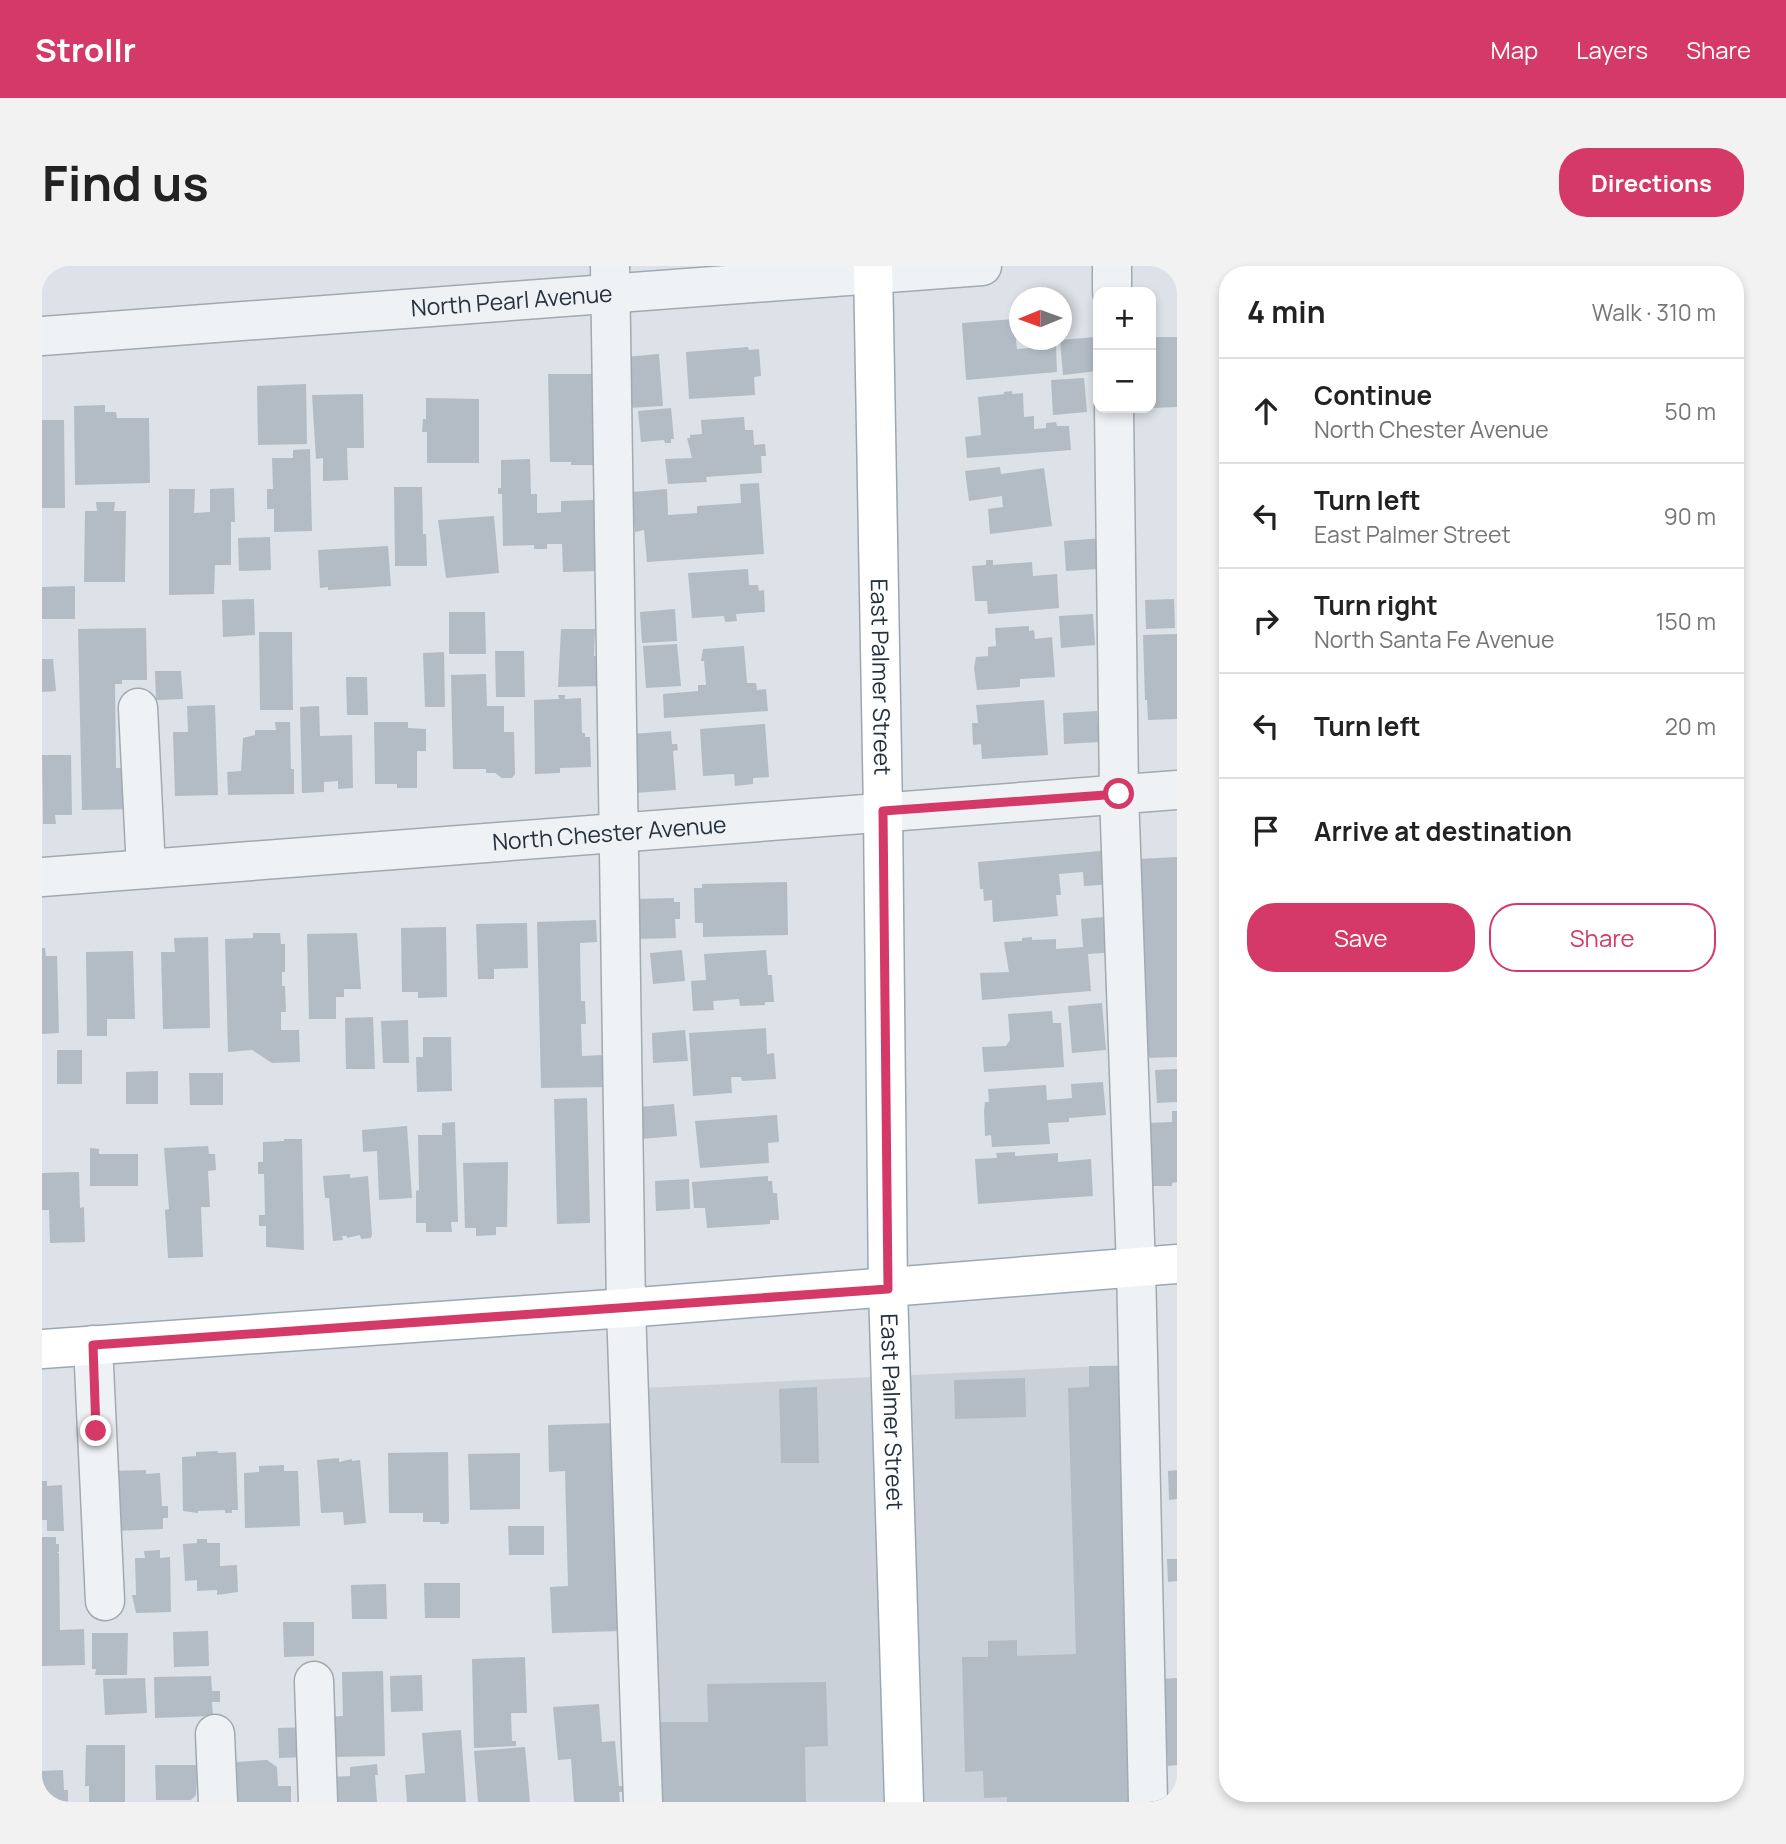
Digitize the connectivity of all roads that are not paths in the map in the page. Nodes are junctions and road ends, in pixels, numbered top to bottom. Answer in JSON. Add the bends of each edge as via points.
{"nodes":[{"id":1,"x":982,"y":266,"type":"edge"},
{"id":2,"x":1112,"y":266,"type":"edge"},
{"id":3,"x":873,"y":270,"type":"edge"},
{"id":4,"x":610,"y":280,"type":"edge"},
{"id":5,"x":1112,"y":287,"type":"edge"},
{"id":6,"x":42,"y":336,"type":"edge"},
{"id":7,"x":1114,"y":413,"type":"edge"},
{"id":8,"x":138,"y":708,"type":"dead end"},
{"id":9,"x":1177,"y":790,"type":"edge"},
{"id":10,"x":1119,"y":794,"type":"junction"},
{"id":11,"x":883,"y":811,"type":"junction"},
{"id":12,"x":617,"y":832,"type":"junction"},
{"id":13,"x":146,"y":869,"type":"junction"},
{"id":14,"x":42,"y":877,"type":"edge"},
{"id":15,"x":1177,"y":1264,"type":"edge"},
{"id":16,"x":1136,"y":1268,"type":"junction"},
{"id":17,"x":888,"y":1289,"type":"junction"},
{"id":18,"x":626,"y":1308,"type":"junction"},
{"id":19,"x":70,"y":1347,"type":"edge"},
{"id":20,"x":81,"y":1568,"type":"dead end"},
{"id":21,"x":105,"y":1601,"type":"dead end"},
{"id":22,"x":314,"y":1681,"type":"dead end"},
{"id":23,"x":215,"y":1734,"type":"dead end"},
{"id":24,"x":218,"y":1802,"type":"edge"},
{"id":25,"x":318,"y":1802,"type":"edge"},
{"id":26,"x":643,"y":1802,"type":"edge"},
{"id":27,"x":904,"y":1802,"type":"edge"},
{"id":28,"x":1148,"y":1802,"type":"edge"}],
"edges":[{"from":1,"to":3,"type":"street","name":"North Pearl Avenue"},
{"from":2,"to":5,"type":"street"},
{"from":3,"to":4,"type":"street","name":"North Pearl Avenue"},
{"from":3,"to":11,"type":"main road","name":"East Palmer Street"},
{"from":4,"to":6,"type":"street","name":"North Pearl Avenue"},
{"from":4,"to":12,"type":"street"},
{"from":7,"to":10,"type":"street"},
{"from":8,"to":13,"type":"street"},
{"from":9,"to":10,"type":"street","name":"North Chester Avenue"},
{"from":10,"to":11,"type":"street","name":"North Chester Avenue"},
{"from":10,"to":16,"type":"street"},
{"from":11,"to":12,"type":"street","name":"North Chester Avenue"},
{"from":11,"to":17,"type":"main road","name":"East Palmer Street"},
{"from":12,"to":13,"type":"street","name":"North Chester Avenue"},
{"from":12,"to":18,"type":"street"},
{"from":13,"to":14,"type":"street","name":"North Chester Avenue"},
{"from":15,"to":16,"type":"main road"},
{"from":16,"to":17,"type":"main road"},
{"from":16,"to":28,"type":"street"},
{"from":17,"to":18,"type":"main road"},
{"from":17,"to":27,"type":"main road","name":"East Palmer Street"},
{"from":18,"to":19,"type":"main road"},
{"from":18,"to":26,"type":"street"},
{"from":19,"to":20,"type":"street"},
{"from":19,"to":21,"type":"street"},
{"from":22,"to":25,"type":"street"},
{"from":23,"to":24,"type":"street"}]}
